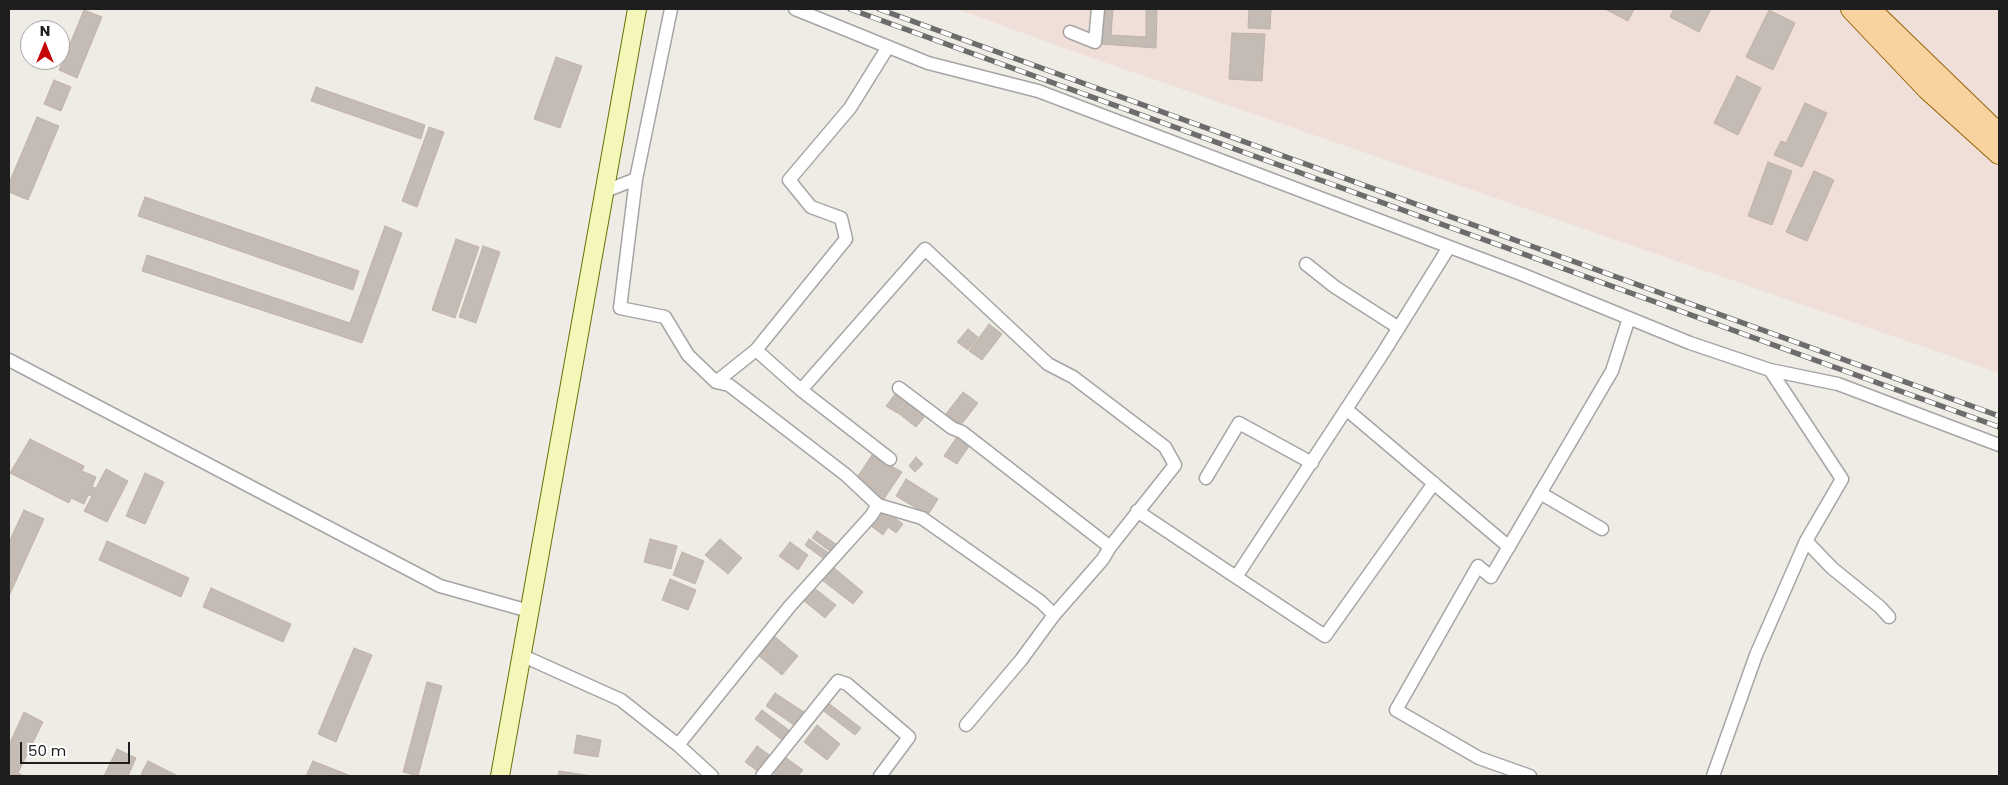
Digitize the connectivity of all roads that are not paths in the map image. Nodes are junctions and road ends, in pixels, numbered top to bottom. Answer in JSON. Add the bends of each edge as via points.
{"nodes":[{"id":1,"x":637,"y":9,"type":"edge"},
{"id":2,"x":671,"y":9,"type":"edge"},
{"id":3,"x":796,"y":9,"type":"edge"},
{"id":4,"x":1098,"y":9,"type":"edge"},
{"id":5,"x":1851,"y":9,"type":"edge"},
{"id":6,"x":1870,"y":9,"type":"edge"},
{"id":7,"x":1070,"y":32,"type":"dead end"},
{"id":8,"x":888,"y":47,"type":"junction"},
{"id":9,"x":1999,"y":134,"type":"edge"},
{"id":10,"x":1999,"y":154,"type":"edge"},
{"id":11,"x":636,"y":180,"type":"junction"},
{"id":12,"x":603,"y":192,"type":"junction"},
{"id":13,"x":1449,"y":247,"type":"junction"},
{"id":14,"x":1306,"y":264,"type":"dead end"},
{"id":15,"x":1629,"y":318,"type":"junction"},
{"id":16,"x":1398,"y":328,"type":"junction"},
{"id":17,"x":756,"y":350,"type":"junction"},
{"id":18,"x":9,"y":360,"type":"edge"},
{"id":19,"x":1770,"y":370,"type":"junction"},
{"id":20,"x":716,"y":382,"type":"junction"},
{"id":21,"x":899,"y":388,"type":"dead end"},
{"id":22,"x":801,"y":390,"type":"junction"},
{"id":23,"x":1346,"y":409,"type":"junction"},
{"id":24,"x":1999,"y":445,"type":"edge"},
{"id":25,"x":890,"y":459,"type":"dead end"},
{"id":26,"x":1312,"y":463,"type":"junction"},
{"id":27,"x":1206,"y":478,"type":"dead end"},
{"id":28,"x":1434,"y":483,"type":"junction"},
{"id":29,"x":1540,"y":493,"type":"junction"},
{"id":30,"x":878,"y":505,"type":"junction"},
{"id":31,"x":1137,"y":511,"type":"junction"},
{"id":32,"x":1602,"y":528,"type":"dead end"},
{"id":33,"x":1806,"y":540,"type":"junction"},
{"id":34,"x":1110,"y":547,"type":"junction"},
{"id":35,"x":1509,"y":547,"type":"junction"},
{"id":36,"x":1236,"y":577,"type":"junction"},
{"id":37,"x":529,"y":611,"type":"junction"},
{"id":38,"x":1054,"y":615,"type":"junction"},
{"id":39,"x":1889,"y":617,"type":"dead end"},
{"id":40,"x":522,"y":655,"type":"junction"},
{"id":41,"x":966,"y":725,"type":"dead end"},
{"id":42,"x":678,"y":745,"type":"junction"},
{"id":43,"x":500,"y":776,"type":"edge"},
{"id":44,"x":712,"y":776,"type":"edge"},
{"id":45,"x":762,"y":776,"type":"edge"},
{"id":46,"x":880,"y":776,"type":"edge"},
{"id":47,"x":1530,"y":776,"type":"edge"},
{"id":48,"x":1713,"y":776,"type":"edge"}],
"edges":[{"from":1,"to":12,"type":"main road"},
{"from":2,"to":11,"type":"street"},
{"from":3,"to":8,"type":"street"},
{"from":4,"to":7,"type":"street","via":[[1095,42]]},
{"from":5,"to":10,"type":"main road","via":[[1928,89]]},
{"from":6,"to":9,"type":"main road"},
{"from":8,"to":13,"type":"street","via":[[928,64],[1038,91]]},
{"from":8,"to":17,"type":"street","via":[[850,108],[789,180],[812,207],[841,218],[846,239]]},
{"from":11,"to":12,"type":"street"},
{"from":11,"to":20,"type":"street","via":[[620,308],[665,317],[688,355]]},
{"from":12,"to":37,"type":"main road"},
{"from":13,"to":15,"type":"street"},
{"from":13,"to":16,"type":"street"},
{"from":14,"to":16,"type":"street","via":[[1335,288]]},
{"from":15,"to":19,"type":"street"},
{"from":15,"to":29,"type":"street","via":[[1612,371]]},
{"from":16,"to":23,"type":"street"},
{"from":17,"to":20,"type":"street"},
{"from":17,"to":22,"type":"street"},
{"from":18,"to":37,"type":"street","via":[[440,586]]},
{"from":19,"to":24,"type":"street","via":[[1838,384]]},
{"from":19,"to":33,"type":"street","via":[[1842,480]]},
{"from":20,"to":30,"type":"street","via":[[729,385],[846,475]]},
{"from":21,"to":34,"type":"street","via":[[962,432]]},
{"from":22,"to":25,"type":"street"},
{"from":22,"to":31,"type":"street","via":[[924,249],[1048,364],[1073,377],[1164,447],[1175,465]]},
{"from":23,"to":26,"type":"street"},
{"from":23,"to":28,"type":"street"},
{"from":26,"to":27,"type":"street","via":[[1239,422]]},
{"from":26,"to":36,"type":"street"},
{"from":28,"to":35,"type":"street"},
{"from":28,"to":36,"type":"street","via":[[1325,636]]},
{"from":29,"to":32,"type":"street"},
{"from":29,"to":35,"type":"street"},
{"from":30,"to":38,"type":"street","via":[[922,518],[1041,602]]},
{"from":30,"to":42,"type":"street","via":[[790,606]]},
{"from":31,"to":34,"type":"street"},
{"from":31,"to":36,"type":"street"},
{"from":33,"to":39,"type":"street","via":[[1832,568]]},
{"from":33,"to":48,"type":"street","via":[[1756,655]]},
{"from":34,"to":38,"type":"street"},
{"from":35,"to":47,"type":"street","via":[[1491,577],[1478,566],[1396,710],[1479,758]]},
{"from":37,"to":40,"type":"main road"},
{"from":38,"to":41,"type":"street"},
{"from":40,"to":42,"type":"street","via":[[621,700]]},
{"from":40,"to":43,"type":"main road"},
{"from":42,"to":44,"type":"street"},
{"from":45,"to":46,"type":"street","via":[[838,681],[847,684],[908,737]]}]}
